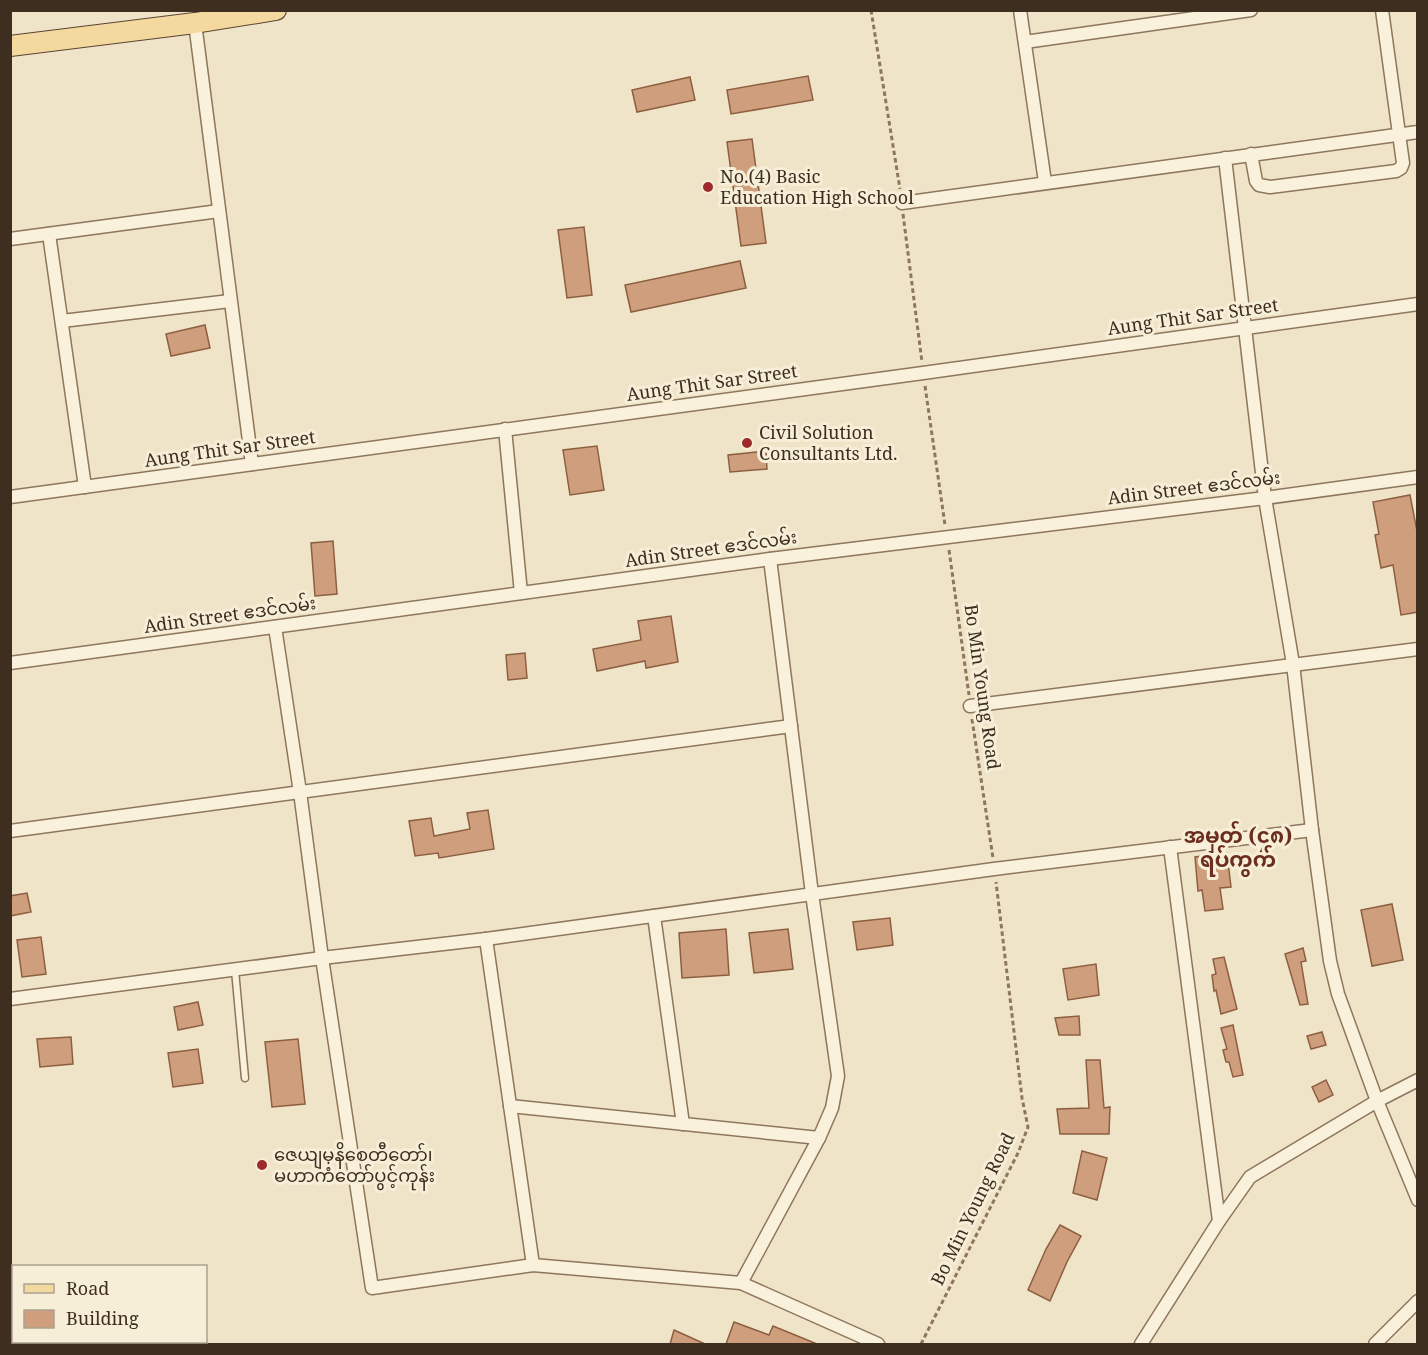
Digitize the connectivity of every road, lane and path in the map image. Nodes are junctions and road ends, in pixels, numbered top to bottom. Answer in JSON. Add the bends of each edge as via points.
{"nodes":[{"id":1,"x":276,"y":10,"type":"edge"},
{"id":2,"x":872,"y":10,"type":"edge"},
{"id":3,"x":1020,"y":10,"type":"edge"},
{"id":4,"x":1251,"y":10,"type":"edge"},
{"id":5,"x":1382,"y":10,"type":"edge"},
{"id":6,"x":226,"y":14,"type":"edge"},
{"id":7,"x":195,"y":23,"type":"junction"},
{"id":8,"x":1025,"y":42,"type":"junction"},
{"id":9,"x":10,"y":46,"type":"edge"},
{"id":10,"x":1418,"y":132,"type":"edge"},
{"id":11,"x":1399,"y":134,"type":"junction"},
{"id":12,"x":1251,"y":154,"type":"junction"},
{"id":13,"x":1225,"y":158,"type":"junction"},
{"id":14,"x":1045,"y":182,"type":"junction"},
{"id":15,"x":902,"y":203,"type":"junction"},
{"id":16,"x":219,"y":211,"type":"junction"},
{"id":17,"x":50,"y":234,"type":"junction"},
{"id":18,"x":10,"y":239,"type":"edge"},
{"id":19,"x":230,"y":301,"type":"junction"},
{"id":20,"x":1418,"y":304,"type":"edge"},
{"id":21,"x":62,"y":321,"type":"junction"},
{"id":22,"x":1245,"y":327,"type":"junction"},
{"id":23,"x":923,"y":373,"type":"junction"},
{"id":24,"x":505,"y":429,"type":"junction"},
{"id":25,"x":252,"y":464,"type":"junction"},
{"id":26,"x":1418,"y":477,"type":"edge"},
{"id":27,"x":85,"y":487,"type":"junction"},
{"id":28,"x":10,"y":497,"type":"edge"},
{"id":29,"x":1265,"y":498,"type":"junction"},
{"id":30,"x":947,"y":536,"type":"junction"},
{"id":31,"x":770,"y":559,"type":"junction"},
{"id":32,"x":521,"y":593,"type":"junction"},
{"id":33,"x":275,"y":627,"type":"junction"},
{"id":34,"x":1418,"y":649,"type":"edge"},
{"id":35,"x":10,"y":663,"type":"edge"},
{"id":36,"x":1293,"y":664,"type":"junction"},
{"id":37,"x":970,"y":706,"type":"junction"},
{"id":38,"x":791,"y":726,"type":"junction"},
{"id":39,"x":300,"y":792,"type":"junction"},
{"id":40,"x":1312,"y":830,"type":"junction"},
{"id":41,"x":10,"y":831,"type":"edge"},
{"id":42,"x":1170,"y":847,"type":"junction"},
{"id":43,"x":994,"y":869,"type":"junction"},
{"id":44,"x":812,"y":894,"type":"junction"},
{"id":45,"x":654,"y":916,"type":"junction"},
{"id":46,"x":486,"y":939,"type":"junction"},
{"id":47,"x":322,"y":958,"type":"junction"},
{"id":48,"x":235,"y":970,"type":"junction"},
{"id":49,"x":10,"y":999,"type":"edge"},
{"id":50,"x":245,"y":1078,"type":"dead end"},
{"id":51,"x":1418,"y":1080,"type":"edge"},
{"id":52,"x":1377,"y":1101,"type":"junction"},
{"id":53,"x":510,"y":1106,"type":"junction"},
{"id":54,"x":683,"y":1124,"type":"junction"},
{"id":55,"x":819,"y":1138,"type":"junction"},
{"id":56,"x":1418,"y":1200,"type":"edge"},
{"id":57,"x":1220,"y":1221,"type":"junction"},
{"id":58,"x":533,"y":1265,"type":"junction"},
{"id":59,"x":741,"y":1283,"type":"junction"},
{"id":60,"x":1418,"y":1301,"type":"edge"},
{"id":61,"x":878,"y":1344,"type":"edge"},
{"id":62,"x":921,"y":1344,"type":"edge"},
{"id":63,"x":1141,"y":1344,"type":"edge"},
{"id":64,"x":1375,"y":1344,"type":"edge"}],
"edges":[{"from":1,"to":6,"type":"main road"},
{"from":2,"to":15,"type":"path","name":"Bo Min Young Road"},
{"from":3,"to":8,"type":"street"},
{"from":4,"to":8,"type":"street"},
{"from":5,"to":11,"type":"street"},
{"from":6,"to":7,"type":"main road"},
{"from":7,"to":9,"type":"main road"},
{"from":7,"to":16,"type":"street"},
{"from":8,"to":14,"type":"street"},
{"from":10,"to":11,"type":"street"},
{"from":11,"to":12,"type":"street"},
{"from":11,"to":12,"type":"street","via":[[1403,163],[1396,171],[1270,187],[1256,181]]},
{"from":12,"to":13,"type":"street"},
{"from":13,"to":14,"type":"street"},
{"from":13,"to":22,"type":"street"},
{"from":14,"to":15,"type":"street"},
{"from":15,"to":23,"type":"path","name":"Bo Min Young Road"},
{"from":16,"to":17,"type":"street"},
{"from":16,"to":19,"type":"street"},
{"from":17,"to":18,"type":"street"},
{"from":17,"to":21,"type":"street"},
{"from":19,"to":21,"type":"street"},
{"from":19,"to":25,"type":"street"},
{"from":20,"to":22,"type":"street","name":"Aung Thit Sar Street"},
{"from":21,"to":27,"type":"street"},
{"from":22,"to":23,"type":"street","name":"Aung Thit Sar Street"},
{"from":22,"to":29,"type":"street"},
{"from":23,"to":24,"type":"street","name":"Aung Thit Sar Street"},
{"from":23,"to":30,"type":"path","name":"Bo Min Young Road"},
{"from":24,"to":25,"type":"street","name":"Aung Thit Sar Street"},
{"from":24,"to":32,"type":"street"},
{"from":25,"to":27,"type":"street","name":"Aung Thit Sar Street"},
{"from":26,"to":29,"type":"street","name":"Adin Street ဧဒင်လမ်း"},
{"from":27,"to":28,"type":"street","name":"Aung Thit Sar Street"},
{"from":29,"to":30,"type":"street","name":"Adin Street ဧဒင်လမ်း"},
{"from":29,"to":36,"type":"street"},
{"from":30,"to":31,"type":"street","name":"Adin Street ဧဒင်လမ်း"},
{"from":30,"to":37,"type":"path","name":"Bo Min Young Road"},
{"from":31,"to":32,"type":"street","name":"Adin Street ဧဒင်လမ်း"},
{"from":31,"to":38,"type":"street"},
{"from":32,"to":33,"type":"street","name":"Adin Street ဧဒင်လမ်း"},
{"from":33,"to":35,"type":"street","name":"Adin Street ဧဒင်လမ်း"},
{"from":33,"to":39,"type":"street"},
{"from":34,"to":36,"type":"street"},
{"from":36,"to":37,"type":"street"},
{"from":36,"to":40,"type":"street"},
{"from":37,"to":43,"type":"path","name":"Bo Min Young Road"},
{"from":38,"to":39,"type":"street"},
{"from":38,"to":44,"type":"street"},
{"from":39,"to":41,"type":"street"},
{"from":39,"to":47,"type":"street"},
{"from":40,"to":42,"type":"street"},
{"from":40,"to":52,"type":"street","via":[[1330,961]]},
{"from":42,"to":43,"type":"street"},
{"from":42,"to":57,"type":"street"},
{"from":43,"to":44,"type":"street"},
{"from":43,"to":62,"type":"path","name":"Bo Min Young Road","via":[[1028,1127]]},
{"from":44,"to":45,"type":"street"},
{"from":44,"to":55,"type":"street","via":[[838,1076],[832,1108]]},
{"from":45,"to":46,"type":"street"},
{"from":45,"to":54,"type":"street"},
{"from":46,"to":47,"type":"street"},
{"from":46,"to":53,"type":"street"},
{"from":47,"to":48,"type":"street"},
{"from":47,"to":58,"type":"street","via":[[372,1288]]},
{"from":48,"to":49,"type":"street"},
{"from":48,"to":50,"type":"lane"},
{"from":51,"to":52,"type":"street"},
{"from":52,"to":56,"type":"street"},
{"from":52,"to":57,"type":"street","via":[[1250,1177]]},
{"from":53,"to":54,"type":"street"},
{"from":53,"to":58,"type":"street"},
{"from":54,"to":55,"type":"street"},
{"from":55,"to":59,"type":"street"},
{"from":57,"to":63,"type":"street"},
{"from":58,"to":59,"type":"street"},
{"from":59,"to":61,"type":"street"},
{"from":60,"to":64,"type":"street"}]}
